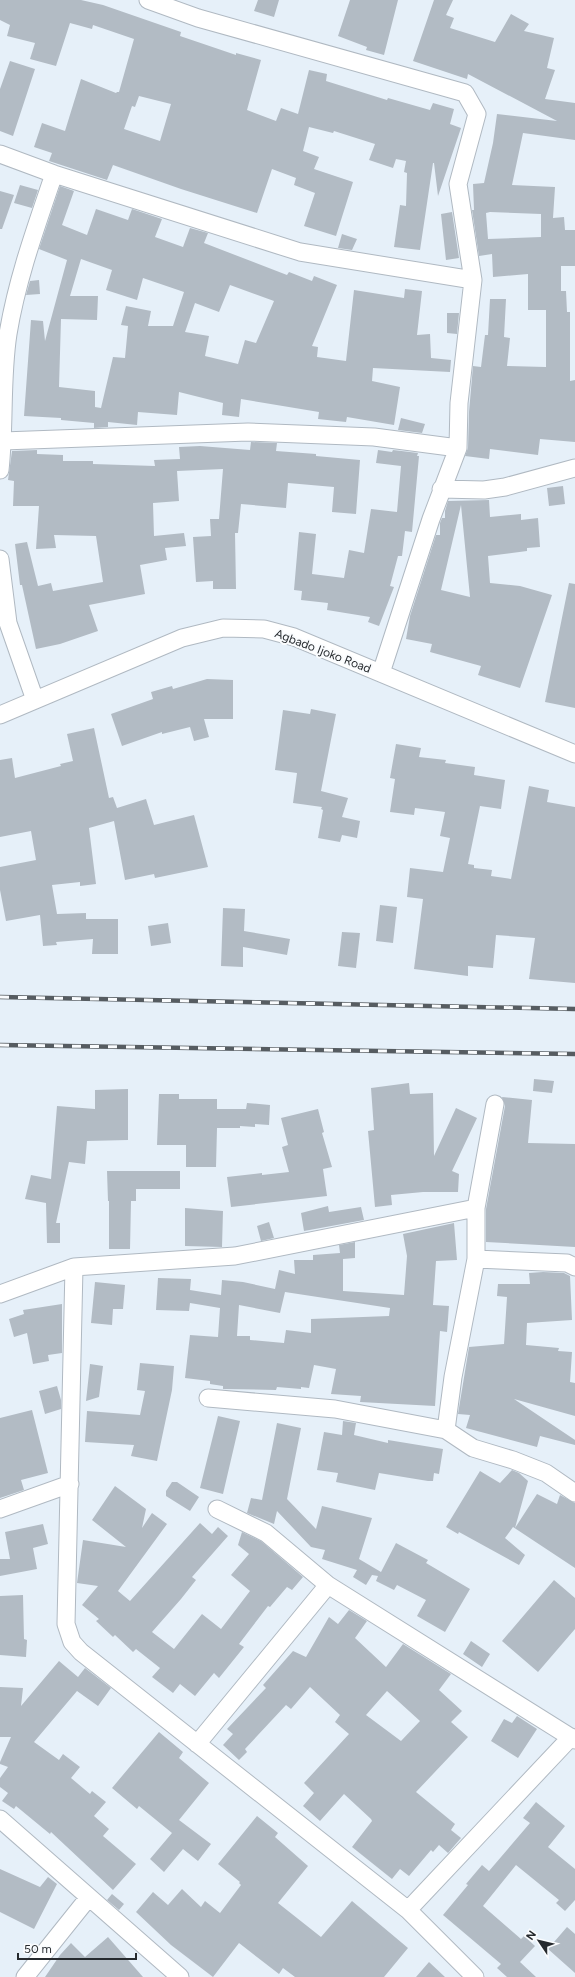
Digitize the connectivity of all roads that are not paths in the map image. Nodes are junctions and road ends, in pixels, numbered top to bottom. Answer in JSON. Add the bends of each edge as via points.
{"nodes":[{"id":1,"x":148,"y":0,"type":"edge"},
{"id":2,"x":0,"y":154,"type":"edge"},
{"id":3,"x":54,"y":174,"type":"junction"},
{"id":4,"x":473,"y":280,"type":"junction"},
{"id":5,"x":3,"y":441,"type":"junction"},
{"id":6,"x":458,"y":448,"type":"junction"},
{"id":7,"x":575,"y":468,"type":"edge"},
{"id":8,"x":0,"y":470,"type":"edge"},
{"id":9,"x":442,"y":490,"type":"junction"},
{"id":10,"x":0,"y":559,"type":"edge"},
{"id":11,"x":381,"y":674,"type":"junction"},
{"id":12,"x":35,"y":700,"type":"junction"},
{"id":13,"x":0,"y":715,"type":"edge"},
{"id":14,"x":575,"y":754,"type":"edge"},
{"id":15,"x":495,"y":1104,"type":"dead end"},
{"id":16,"x":476,"y":1208,"type":"junction"},
{"id":17,"x":476,"y":1259,"type":"junction"},
{"id":18,"x":74,"y":1267,"type":"junction"},
{"id":19,"x":575,"y":1267,"type":"edge"},
{"id":20,"x":0,"y":1294,"type":"edge"},
{"id":21,"x":208,"y":1398,"type":"dead end"},
{"id":22,"x":446,"y":1430,"type":"junction"},
{"id":23,"x":70,"y":1484,"type":"junction"},
{"id":24,"x":575,"y":1493,"type":"edge"},
{"id":25,"x":217,"y":1508,"type":"dead end"},
{"id":26,"x":0,"y":1509,"type":"edge"},
{"id":27,"x":328,"y":1585,"type":"junction"},
{"id":28,"x":573,"y":1739,"type":"edge"},
{"id":29,"x":197,"y":1744,"type":"junction"},
{"id":30,"x":0,"y":1819,"type":"edge"},
{"id":31,"x":89,"y":1897,"type":"junction"},
{"id":32,"x":408,"y":1910,"type":"junction"},
{"id":33,"x":25,"y":1977,"type":"edge"},
{"id":34,"x":180,"y":1977,"type":"edge"},
{"id":35,"x":474,"y":1977,"type":"edge"}],
"edges":[{"from":1,"to":4,"type":"street","via":[[198,18],[465,94],[476,114],[458,184]]},
{"from":2,"to":3,"type":"street"},
{"from":3,"to":4,"type":"street","via":[[300,252]]},
{"from":3,"to":5,"type":"street","via":[[27,256],[8,335],[3,397]]},
{"from":4,"to":6,"type":"street","via":[[459,403]]},
{"from":5,"to":6,"type":"street","via":[[248,432],[374,437]]},
{"from":5,"to":8,"type":"street"},
{"from":6,"to":9,"type":"street"},
{"from":7,"to":9,"type":"street","via":[[505,487]]},
{"from":9,"to":11,"type":"street"},
{"from":10,"to":12,"type":"street","via":[[8,623]]},
{"from":11,"to":12,"type":"street","name":"Agbado Ijoko Road","via":[[294,637],[264,629],[223,628],[182,638]]},
{"from":11,"to":14,"type":"street","name":"Agbado Ijoko Road"},
{"from":12,"to":13,"type":"street","name":"Agbado Ijoko Road"},
{"from":15,"to":16,"type":"street"},
{"from":16,"to":17,"type":"street"},
{"from":16,"to":18,"type":"street","via":[[235,1256]]},
{"from":17,"to":19,"type":"street","via":[[567,1263]]},
{"from":17,"to":22,"type":"street","via":[[453,1377]]},
{"from":18,"to":20,"type":"street"},
{"from":18,"to":23,"type":"street"},
{"from":21,"to":22,"type":"street","via":[[334,1409]]},
{"from":22,"to":24,"type":"street","via":[[473,1448],[546,1473]]},
{"from":23,"to":26,"type":"street"},
{"from":23,"to":29,"type":"street","via":[[66,1624],[72,1642],[81,1652]]},
{"from":25,"to":27,"type":"street","via":[[266,1533]]},
{"from":27,"to":28,"type":"street"},
{"from":27,"to":29,"type":"street"},
{"from":28,"to":32,"type":"street"},
{"from":29,"to":32,"type":"street"},
{"from":30,"to":31,"type":"street"},
{"from":31,"to":33,"type":"street"},
{"from":31,"to":34,"type":"street"},
{"from":32,"to":35,"type":"street"}]}
